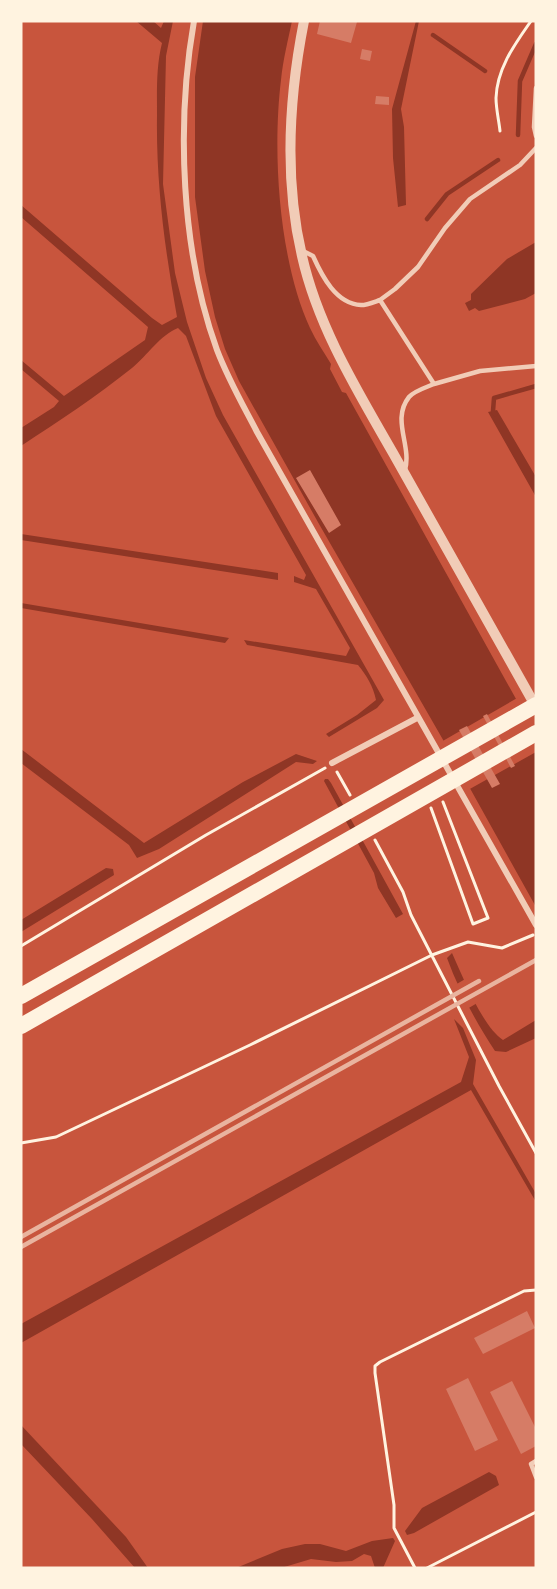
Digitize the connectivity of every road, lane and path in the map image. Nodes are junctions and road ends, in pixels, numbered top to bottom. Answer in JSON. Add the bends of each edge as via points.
{"nodes":[{"id":1,"x":194,"y":21,"type":"edge"},
{"id":2,"x":304,"y":21,"type":"edge"},
{"id":3,"x":531,"y":21,"type":"edge"},
{"id":4,"x":536,"y":88,"type":"edge"},
{"id":5,"x":500,"y":131,"type":"dead end"},
{"id":6,"x":536,"y":136,"type":"edge"},
{"id":7,"x":536,"y":148,"type":"edge"},
{"id":8,"x":301,"y":250,"type":"junction"},
{"id":9,"x":380,"y":300,"type":"junction"},
{"id":10,"x":536,"y":366,"type":"edge"},
{"id":11,"x":434,"y":384,"type":"junction"},
{"id":12,"x":404,"y":474,"type":"junction"},
{"id":13,"x":536,"y":706,"type":"edge"},
{"id":14,"x":417,"y":718,"type":"junction"},
{"id":15,"x":536,"y":733,"type":"edge"},
{"id":16,"x":332,"y":763,"type":"junction"},
{"id":17,"x":450,"y":797,"type":"dead end"},
{"id":18,"x":440,"y":802,"type":"dead end"},
{"id":19,"x":354,"y":803,"type":"dead end"},
{"id":20,"x":431,"y":808,"type":"dead end"},
{"id":21,"x":449,"y":816,"type":"dead end"},
{"id":22,"x":370,"y":833,"type":"dead end"},
{"id":23,"x":536,"y":925,"type":"edge"},
{"id":24,"x":536,"y":934,"type":"edge"},
{"id":25,"x":21,"y":946,"type":"edge"},
{"id":26,"x":432,"y":955,"type":"junction"},
{"id":27,"x":21,"y":996,"type":"edge"},
{"id":28,"x":21,"y":1026,"type":"edge"},
{"id":29,"x":21,"y":1143,"type":"edge"},
{"id":30,"x":536,"y":1153,"type":"edge"},
{"id":31,"x":536,"y":1290,"type":"edge"},
{"id":32,"x":536,"y":1461,"type":"edge"},
{"id":33,"x":536,"y":1477,"type":"edge"},
{"id":34,"x":536,"y":1512,"type":"edge"},
{"id":35,"x":415,"y":1568,"type":"edge"},
{"id":36,"x":427,"y":1568,"type":"edge"}],
"edges":[{"from":1,"to":14,"type":"street","via":[[185,81],[185,198],[196,274],[217,350],[247,413]]},
{"from":2,"to":8,"type":"street","via":[[294,80],[291,145]]},
{"from":3,"to":5,"type":"path","via":[[499,75],[496,99]]},
{"from":4,"to":6,"type":"lane"},
{"from":7,"to":9,"type":"lane","via":[[520,165],[470,199],[418,267]]},
{"from":8,"to":9,"type":"lane","via":[[313,256],[323,276],[344,301],[362,305]]},
{"from":8,"to":12,"type":"street","via":[[327,331]]},
{"from":9,"to":11,"type":"lane"},
{"from":10,"to":11,"type":"lane","via":[[480,371]]},
{"from":11,"to":12,"type":"lane","via":[[410,396],[400,416],[408,458]]},
{"from":12,"to":13,"type":"street"},
{"from":13,"to":27,"type":"highway"},
{"from":14,"to":16,"type":"street"},
{"from":14,"to":23,"type":"street"},
{"from":15,"to":28,"type":"highway"},
{"from":16,"to":19,"type":"path"},
{"from":16,"to":25,"type":"path"},
{"from":17,"to":18,"type":"path"},
{"from":20,"to":21,"type":"path","via":[[473,924],[488,918]]},
{"from":22,"to":26,"type":"path"},
{"from":24,"to":26,"type":"path","via":[[502,948],[468,942]]},
{"from":26,"to":29,"type":"path","via":[[56,1137]]},
{"from":26,"to":30,"type":"path"},
{"from":31,"to":35,"type":"path","via":[[525,1291],[375,1366],[394,1528]]},
{"from":32,"to":33,"type":"lane","via":[[531,1464]]},
{"from":34,"to":36,"type":"path"}]}
